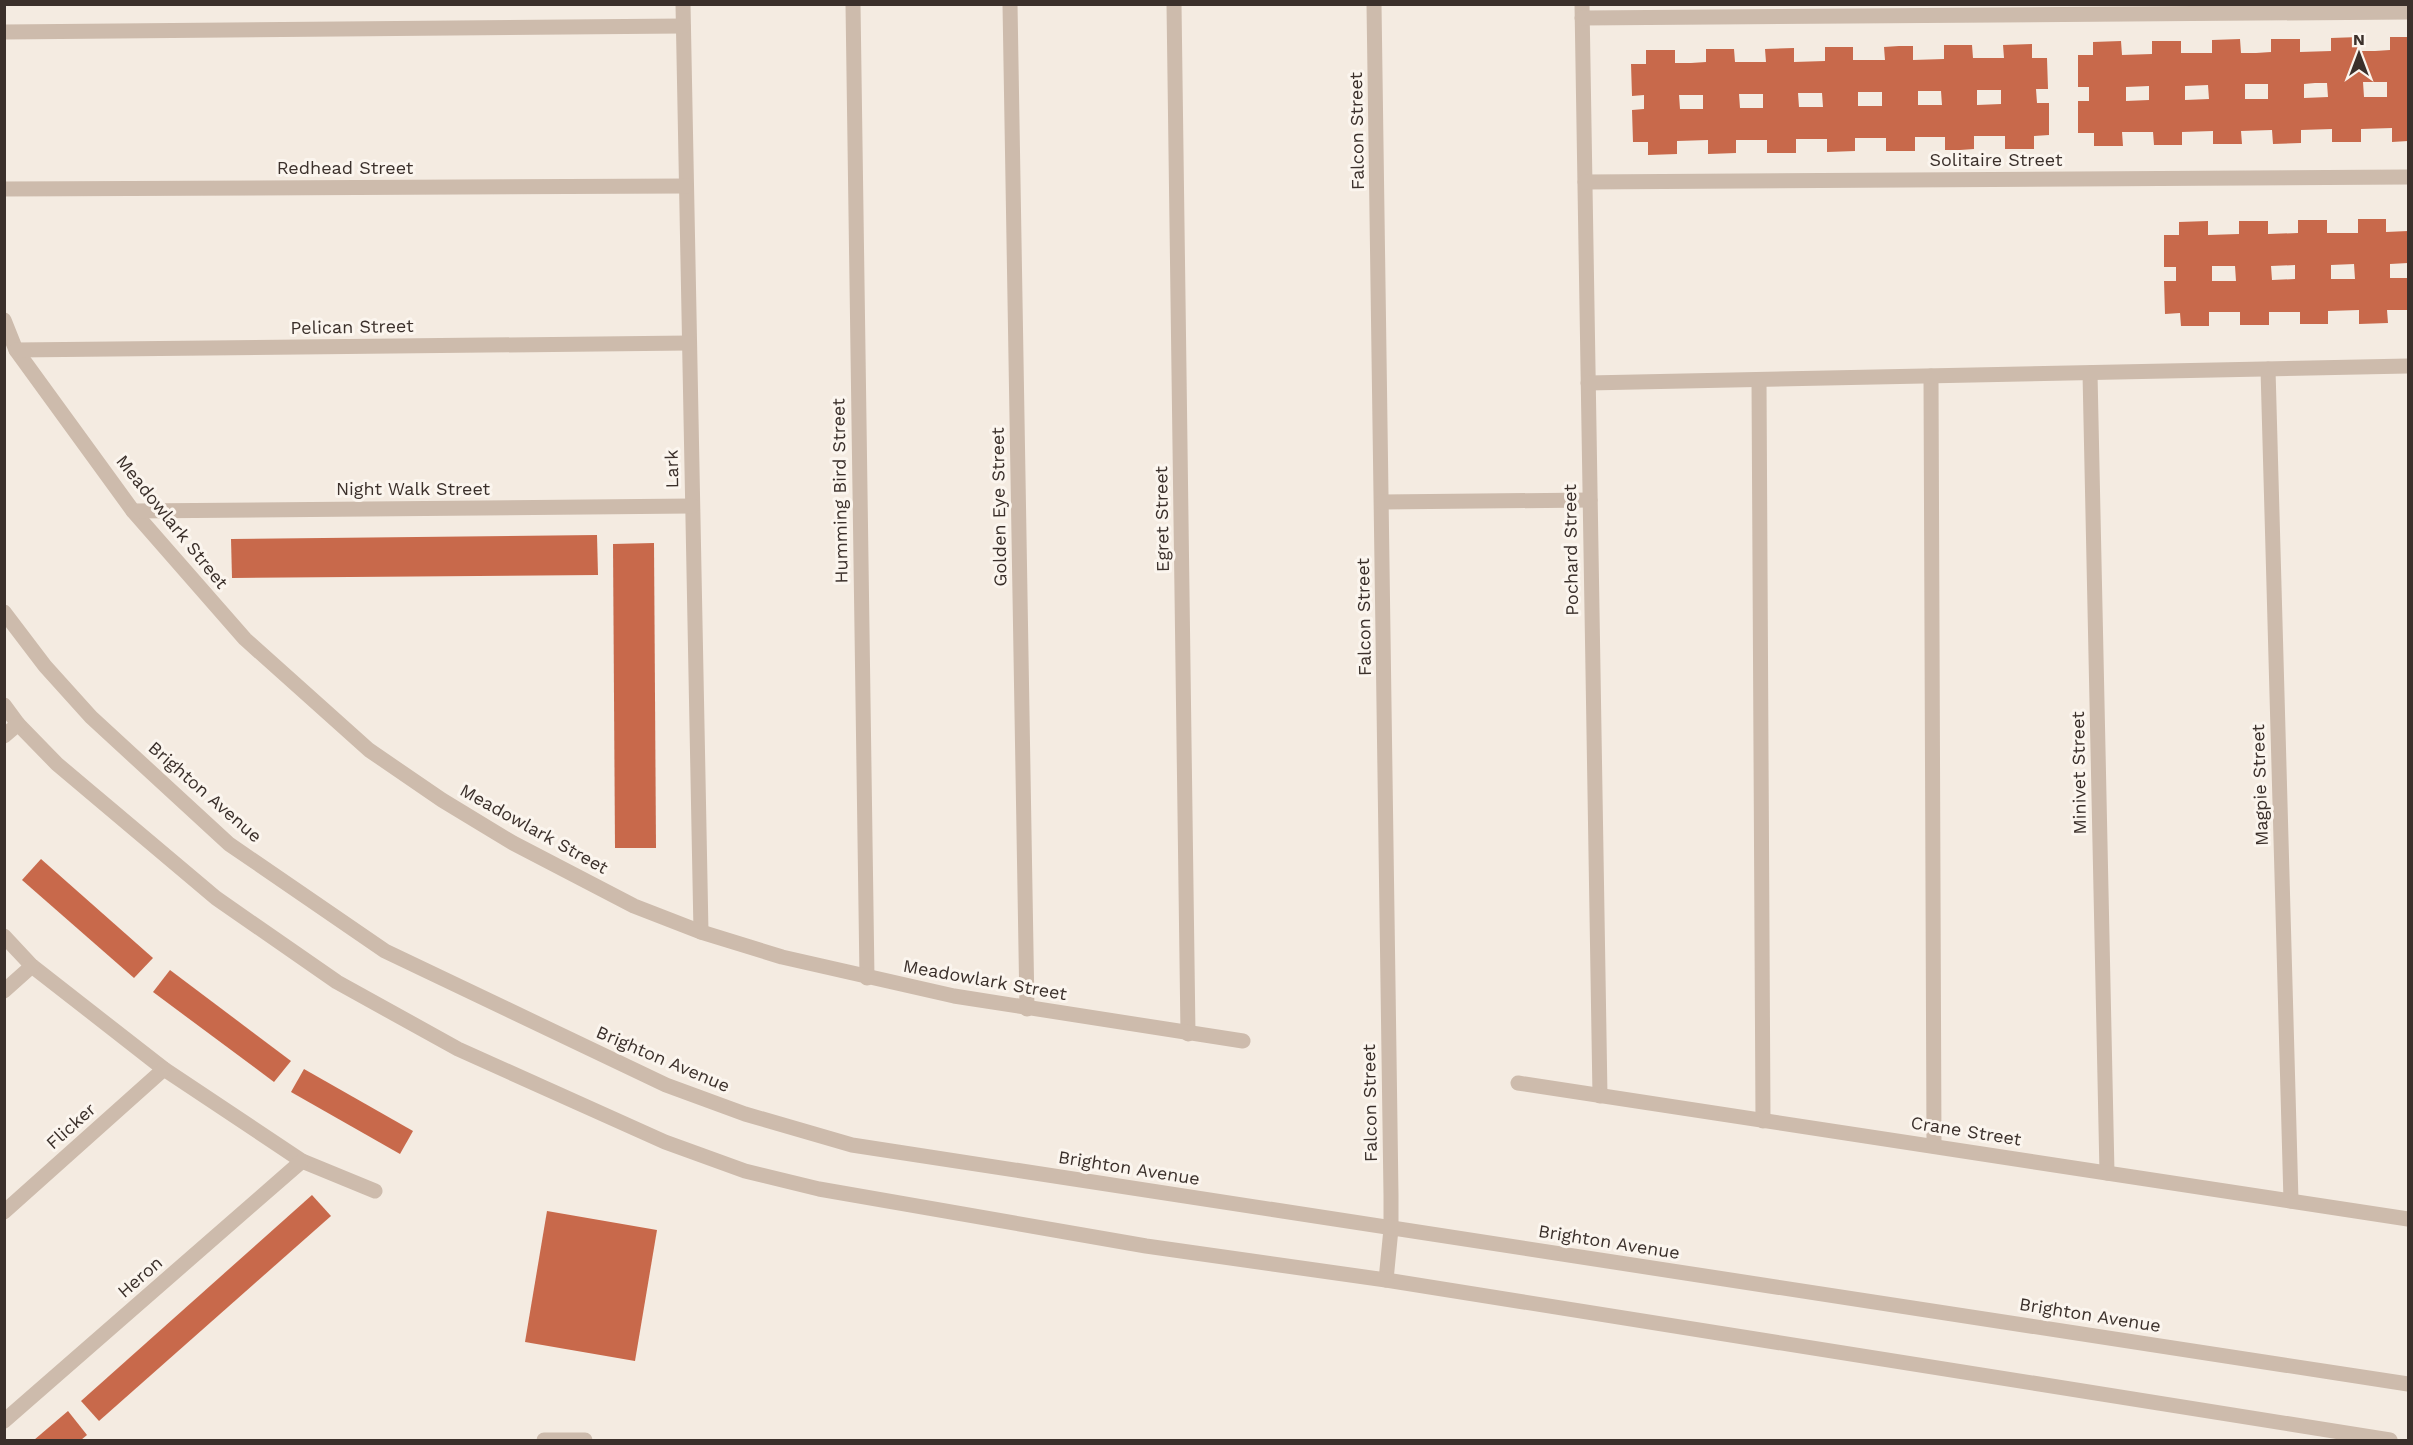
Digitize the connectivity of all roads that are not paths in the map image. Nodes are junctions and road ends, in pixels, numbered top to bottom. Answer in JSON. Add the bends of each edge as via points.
{"nodes":[{"id":1,"x":682,"y":4,"type":"edge"},
{"id":2,"x":853,"y":4,"type":"edge"},
{"id":3,"x":1010,"y":4,"type":"edge"},
{"id":4,"x":1174,"y":4,"type":"edge"},
{"id":5,"x":1374,"y":4,"type":"edge"},
{"id":6,"x":1582,"y":11,"type":"edge"},
{"id":7,"x":2409,"y":12,"type":"edge"},
{"id":8,"x":683,"y":26,"type":"junction"},
{"id":9,"x":4,"y":32,"type":"edge"},
{"id":10,"x":2409,"y":177,"type":"edge"},
{"id":11,"x":1585,"y":182,"type":"junction"},
{"id":12,"x":686,"y":186,"type":"junction"},
{"id":13,"x":4,"y":189,"type":"edge"},
{"id":14,"x":4,"y":320,"type":"edge"},
{"id":15,"x":689,"y":343,"type":"junction"},
{"id":16,"x":16,"y":350,"type":"junction"},
{"id":17,"x":2409,"y":366,"type":"edge"},
{"id":18,"x":2268,"y":369,"type":"junction"},
{"id":19,"x":2090,"y":373,"type":"junction"},
{"id":20,"x":1931,"y":376,"type":"junction"},
{"id":21,"x":1759,"y":380,"type":"junction"},
{"id":22,"x":1588,"y":383,"type":"junction"},
{"id":23,"x":1590,"y":500,"type":"junction"},
{"id":24,"x":1382,"y":502,"type":"junction"},
{"id":25,"x":692,"y":507,"type":"junction"},
{"id":26,"x":134,"y":511,"type":"junction"},
{"id":27,"x":4,"y":612,"type":"edge"},
{"id":28,"x":4,"y":705,"type":"edge"},
{"id":29,"x":18,"y":724,"type":"junction"},
{"id":30,"x":4,"y":736,"type":"edge"},
{"id":31,"x":701,"y":932,"type":"junction"},
{"id":32,"x":4,"y":936,"type":"edge"},
{"id":33,"x":32,"y":966,"type":"junction"},
{"id":34,"x":867,"y":978,"type":"junction"},
{"id":35,"x":4,"y":991,"type":"edge"},
{"id":36,"x":1027,"y":1009,"type":"junction"},
{"id":37,"x":1188,"y":1034,"type":"junction"},
{"id":38,"x":1243,"y":1041,"type":"dead end"},
{"id":39,"x":164,"y":1069,"type":"junction"},
{"id":40,"x":1518,"y":1083,"type":"dead end"},
{"id":41,"x":1600,"y":1096,"type":"junction"},
{"id":42,"x":1763,"y":1121,"type":"junction"},
{"id":43,"x":1934,"y":1146,"type":"junction"},
{"id":44,"x":302,"y":1161,"type":"junction"},
{"id":45,"x":2107,"y":1173,"type":"junction"},
{"id":46,"x":375,"y":1191,"type":"dead end"},
{"id":47,"x":2290,"y":1201,"type":"junction"},
{"id":48,"x":4,"y":1212,"type":"edge"},
{"id":49,"x":2409,"y":1219,"type":"edge"},
{"id":50,"x":1391,"y":1228,"type":"junction"},
{"id":51,"x":1386,"y":1280,"type":"junction"},
{"id":52,"x":2409,"y":1384,"type":"edge"},
{"id":53,"x":4,"y":1421,"type":"edge"},
{"id":54,"x":544,"y":1440,"type":"edge"},
{"id":55,"x":585,"y":1440,"type":"edge"},
{"id":56,"x":2390,"y":1440,"type":"edge"}],
"edges":[{"from":1,"to":8,"type":"street","name":"Lark"},
{"from":2,"to":34,"type":"street","name":"Humming Bird Street"},
{"from":3,"to":36,"type":"street","name":"Golden Eye Street"},
{"from":4,"to":37,"type":"street","name":"Egret Street"},
{"from":5,"to":24,"type":"street","name":"Falcon Street"},
{"from":6,"to":7,"type":"street"},
{"from":6,"to":11,"type":"street","name":"Pochard Street"},
{"from":8,"to":9,"type":"street"},
{"from":8,"to":12,"type":"street","name":"Lark"},
{"from":10,"to":11,"type":"street","name":"Solitaire Street"},
{"from":11,"to":22,"type":"street","name":"Pochard Street"},
{"from":12,"to":13,"type":"street","name":"Redhead Street"},
{"from":12,"to":15,"type":"street","name":"Lark"},
{"from":14,"to":16,"type":"street","name":"Meadowlark Street"},
{"from":15,"to":16,"type":"street","name":"Pelican Street"},
{"from":15,"to":25,"type":"street","name":"Lark"},
{"from":16,"to":26,"type":"street","name":"Meadowlark Street"},
{"from":17,"to":18,"type":"street"},
{"from":18,"to":19,"type":"street"},
{"from":18,"to":47,"type":"street","name":"Magpie Street"},
{"from":19,"to":20,"type":"street"},
{"from":19,"to":45,"type":"street","name":"Minivet Street"},
{"from":20,"to":21,"type":"street"},
{"from":20,"to":43,"type":"street"},
{"from":21,"to":22,"type":"street"},
{"from":21,"to":42,"type":"street"},
{"from":22,"to":23,"type":"street","name":"Pochard Street"},
{"from":23,"to":24,"type":"street"},
{"from":23,"to":41,"type":"street","name":"Pochard Street"},
{"from":24,"to":50,"type":"street","name":"Falcon Street"},
{"from":25,"to":26,"type":"street","name":"Night Walk Street"},
{"from":25,"to":31,"type":"street","name":"Lark"},
{"from":26,"to":31,"type":"street","name":"Meadowlark Street","via":[[245,639],[369,750],[513,843],[634,906]]},
{"from":27,"to":50,"type":"street","name":"Brighton Avenue","via":[[91,717],[230,844],[385,951],[666,1085],[745,1114],[852,1145]]},
{"from":28,"to":29,"type":"street"},
{"from":29,"to":30,"type":"street"},
{"from":29,"to":51,"type":"street","via":[[57,764],[216,898],[337,982],[458,1049],[664,1142],[745,1171],[819,1189],[1146,1246]]},
{"from":31,"to":34,"type":"street","name":"Meadowlark Street"},
{"from":32,"to":33,"type":"street"},
{"from":33,"to":35,"type":"street"},
{"from":33,"to":39,"type":"street"},
{"from":34,"to":36,"type":"street","name":"Meadowlark Street"},
{"from":36,"to":37,"type":"street","name":"Meadowlark Street"},
{"from":37,"to":38,"type":"street","name":"Meadowlark Street"},
{"from":39,"to":44,"type":"street"},
{"from":39,"to":48,"type":"street","name":"Flicker"},
{"from":40,"to":41,"type":"street","name":"Crane Street"},
{"from":41,"to":42,"type":"street","name":"Crane Street"},
{"from":42,"to":43,"type":"street","name":"Crane Street"},
{"from":43,"to":45,"type":"street","name":"Crane Street"},
{"from":44,"to":46,"type":"street"},
{"from":44,"to":53,"type":"street","name":"Heron"},
{"from":45,"to":47,"type":"street","name":"Crane Street"},
{"from":47,"to":49,"type":"street","name":"Crane Street"},
{"from":50,"to":51,"type":"street","name":"Falcon Street"},
{"from":50,"to":52,"type":"street","name":"Brighton Avenue"},
{"from":51,"to":56,"type":"street"},
{"from":54,"to":55,"type":"street"}]}
